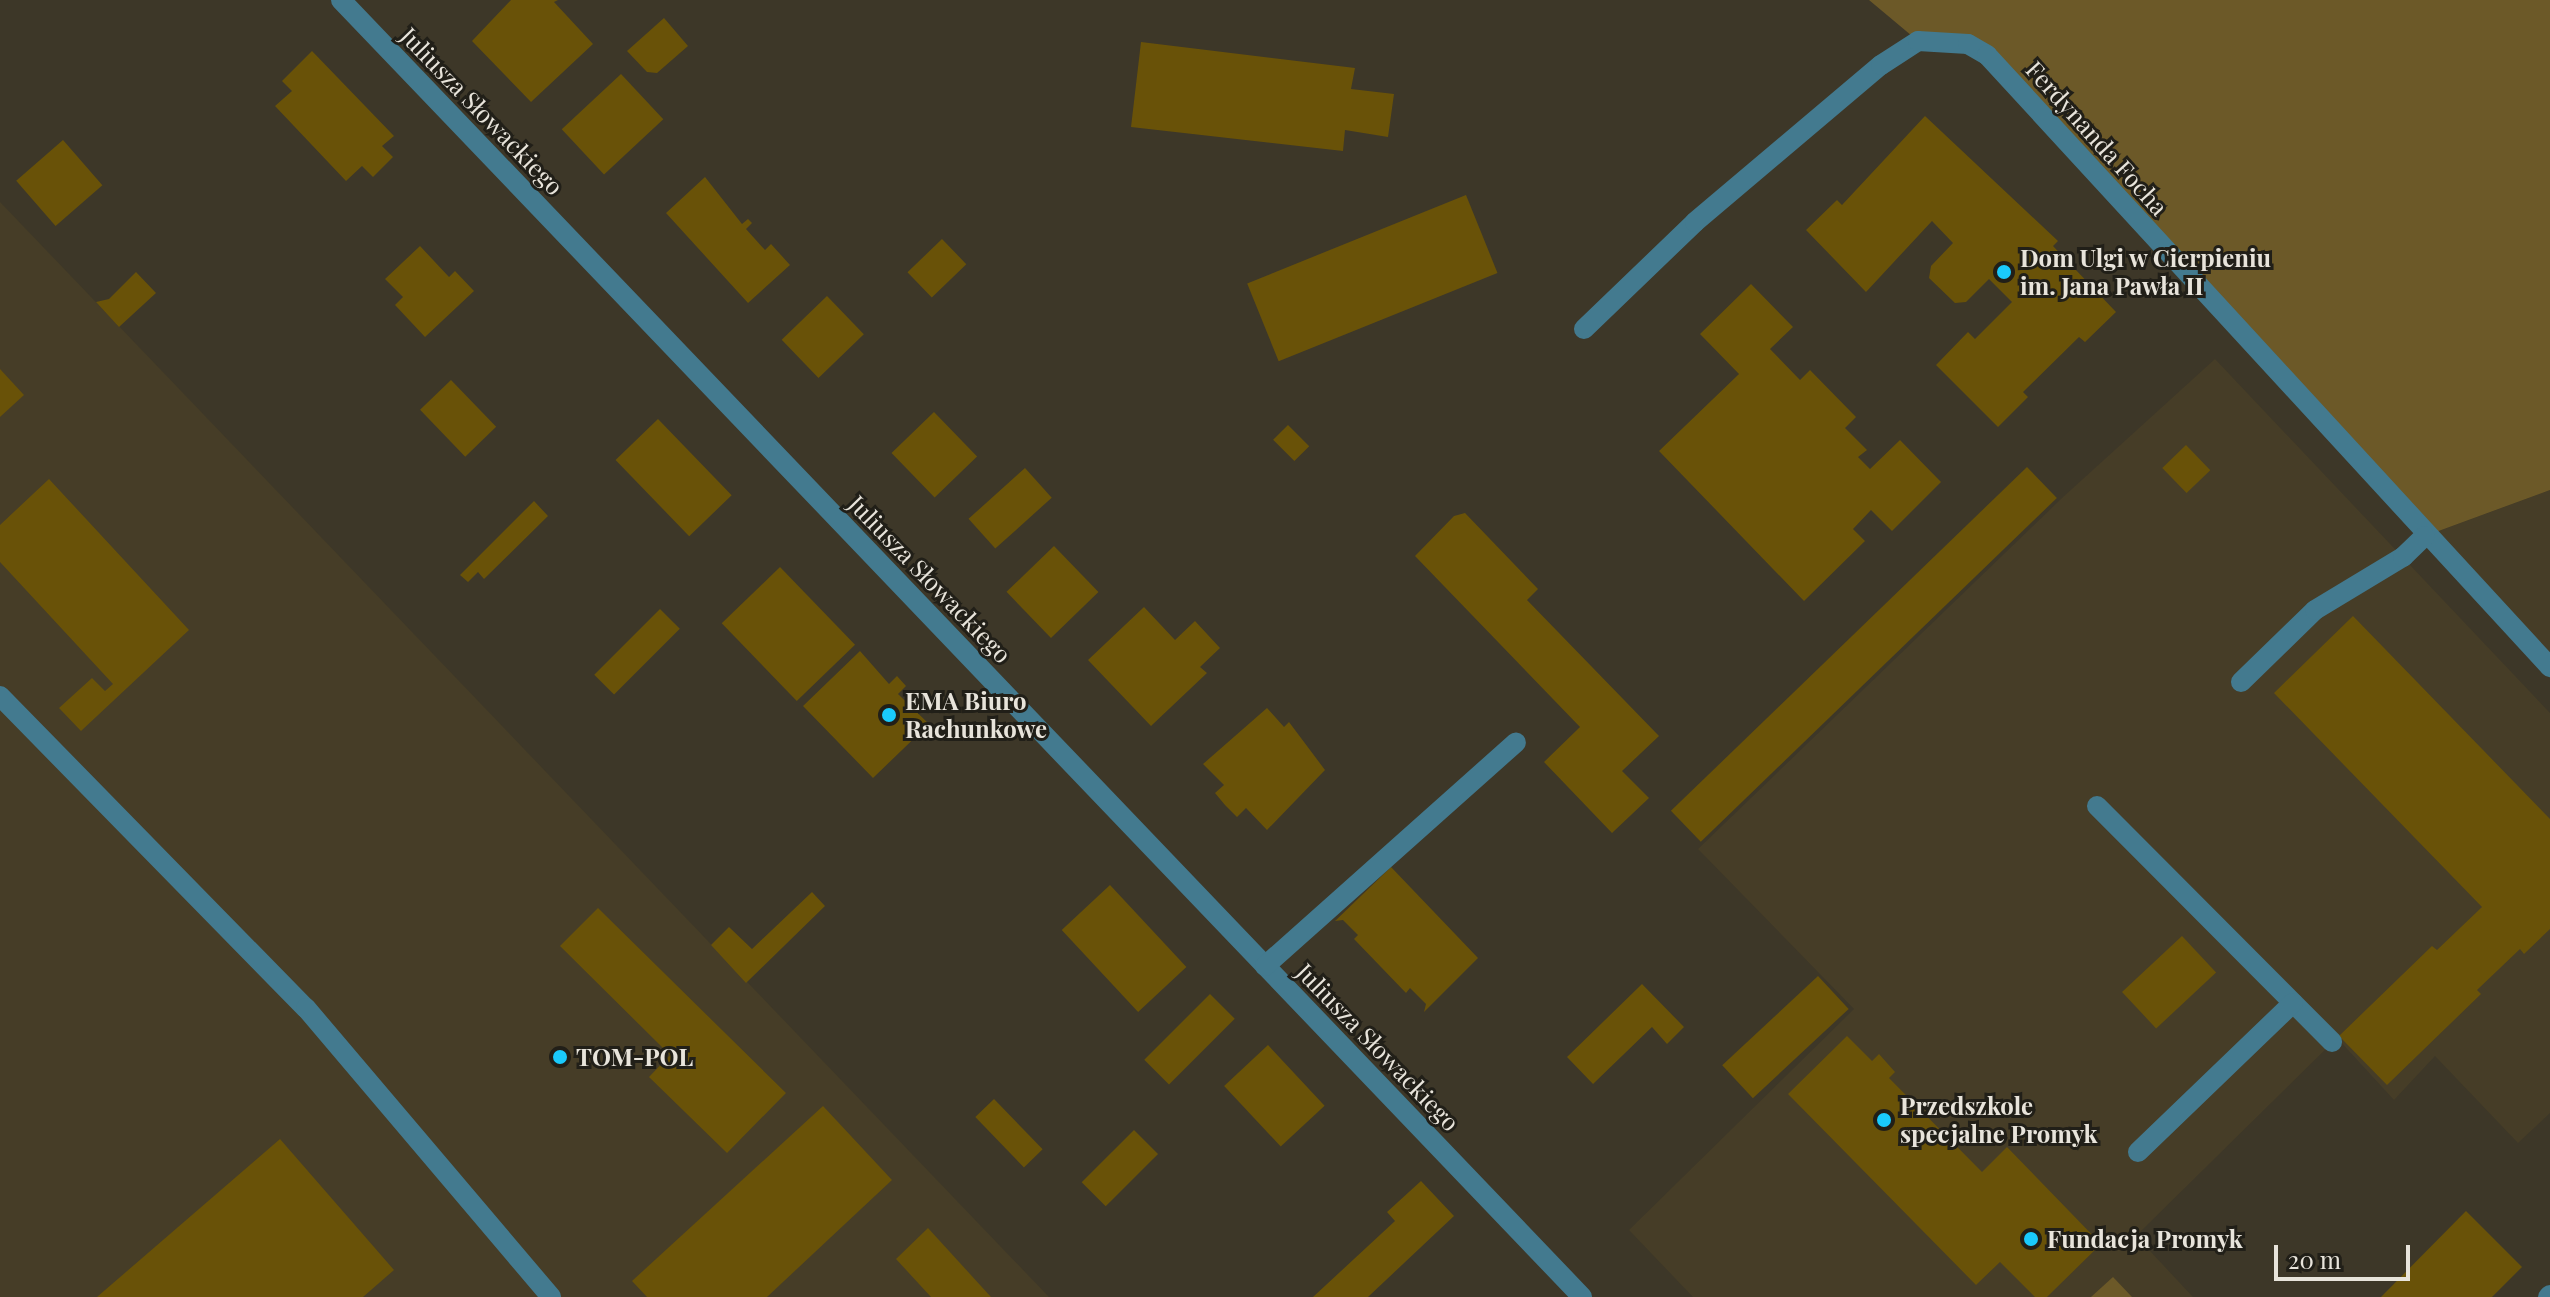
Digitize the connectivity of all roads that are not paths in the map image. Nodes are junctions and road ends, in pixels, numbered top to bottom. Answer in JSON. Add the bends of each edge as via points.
{"nodes":[{"id":1,"x":341,"y":0,"type":"edge"},
{"id":2,"x":1584,"y":329,"type":"dead end"},
{"id":3,"x":2425,"y":536,"type":"junction"},
{"id":4,"x":2550,"y":667,"type":"edge"},
{"id":5,"x":2241,"y":682,"type":"dead end"},
{"id":6,"x":0,"y":696,"type":"edge"},
{"id":7,"x":1516,"y":742,"type":"dead end"},
{"id":8,"x":2097,"y":806,"type":"dead end"},
{"id":9,"x":1265,"y":966,"type":"junction"},
{"id":10,"x":2293,"y":1003,"type":"junction"},
{"id":11,"x":2332,"y":1042,"type":"dead end"},
{"id":12,"x":2138,"y":1152,"type":"dead end"},
{"id":13,"x":551,"y":1297,"type":"edge"},
{"id":14,"x":1582,"y":1297,"type":"edge"}],
"edges":[{"from":1,"to":9,"type":"street","name":"Juliusza Słowackiego"},
{"from":2,"to":3,"type":"street","name":"Ferdynanda Focha","via":[[1695,222],[1881,65],[1918,41],[1968,44],[1996,65]]},
{"from":3,"to":4,"type":"street","name":"Ferdynanda Focha"},
{"from":3,"to":5,"type":"street","via":[[2403,557],[2315,610]]},
{"from":6,"to":13,"type":"street","via":[[306,1008]]},
{"from":7,"to":9,"type":"street"},
{"from":8,"to":10,"type":"street"},
{"from":9,"to":14,"type":"street","name":"Juliusza Słowackiego"},
{"from":10,"to":11,"type":"street"},
{"from":10,"to":12,"type":"street"}]}
